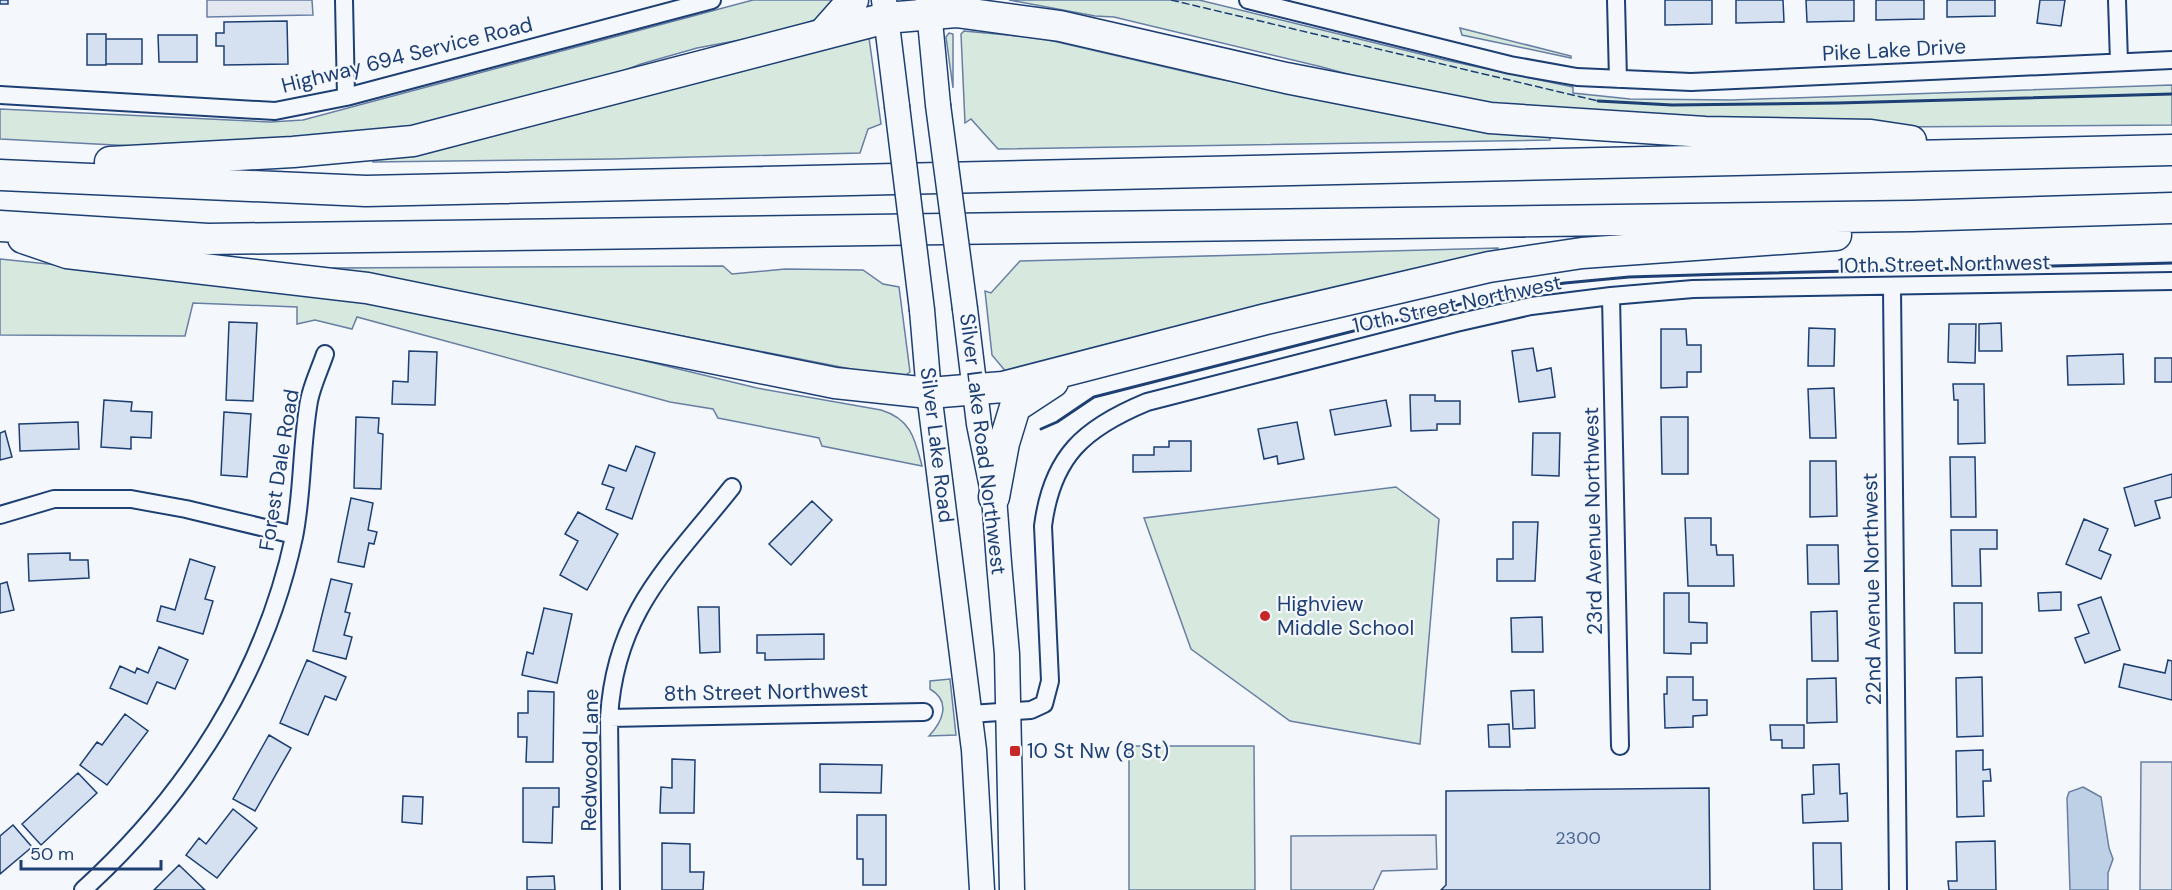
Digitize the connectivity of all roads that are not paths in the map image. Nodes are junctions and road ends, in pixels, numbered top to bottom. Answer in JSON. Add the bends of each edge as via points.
{"nodes":[{"id":1,"x":344,"y":0,"type":"edge"},
{"id":2,"x":712,"y":0,"type":"edge"},
{"id":3,"x":853,"y":0,"type":"edge"},
{"id":4,"x":1248,"y":0,"type":"edge"},
{"id":5,"x":1616,"y":0,"type":"edge"},
{"id":6,"x":2116,"y":0,"type":"edge"},
{"id":7,"x":928,"y":7,"type":"edge"},
{"id":8,"x":885,"y":9,"type":"edge"},
{"id":9,"x":824,"y":34,"type":"junction"},
{"id":10,"x":2172,"y":60,"type":"edge"},
{"id":11,"x":2119,"y":62,"type":"junction"},
{"id":12,"x":1618,"y":80,"type":"junction"},
{"id":13,"x":0,"y":95,"type":"edge"},
{"id":14,"x":346,"y":98,"type":"junction"},
{"id":15,"x":2172,"y":150,"type":"edge"},
{"id":16,"x":1997,"y":154,"type":"junction"},
{"id":17,"x":0,"y":163,"type":"edge"},
{"id":18,"x":0,"y":175,"type":"edge"},
{"id":19,"x":2172,"y":208,"type":"edge"},
{"id":20,"x":1912,"y":216,"type":"junction"},
{"id":21,"x":0,"y":228,"type":"edge"},
{"id":22,"x":2172,"y":281,"type":"edge"},
{"id":23,"x":1892,"y":288,"type":"junction"},
{"id":24,"x":1611,"y":296,"type":"junction"},
{"id":25,"x":325,"y":354,"type":"dead end"},
{"id":26,"x":1071,"y":370,"type":"junction"},
{"id":27,"x":975,"y":390,"type":"junction"},
{"id":28,"x":929,"y":393,"type":"junction"},
{"id":29,"x":732,"y":488,"type":"dead end"},
{"id":30,"x":994,"y":497,"type":"junction"},
{"id":31,"x":0,"y":515,"type":"edge"},
{"id":32,"x":294,"y":535,"type":"junction"},
{"id":33,"x":924,"y":712,"type":"dead end"},
{"id":34,"x":1009,"y":712,"type":"junction"},
{"id":35,"x":970,"y":714,"type":"junction"},
{"id":36,"x":609,"y":718,"type":"junction"},
{"id":37,"x":1620,"y":746,"type":"dead end"},
{"id":38,"x":83,"y":890,"type":"edge"},
{"id":39,"x":612,"y":890,"type":"edge"},
{"id":40,"x":982,"y":890,"type":"edge"},
{"id":41,"x":1012,"y":890,"type":"edge"},
{"id":42,"x":1898,"y":890,"type":"edge"}],
"edges":[{"from":1,"to":14,"type":"street"},
{"from":2,"to":14,"type":"street","name":"Highway 694 Service Road"},
{"from":3,"to":9,"type":"highway"},
{"from":4,"to":12,"type":"street","name":"Pike Lake Drive","via":[[1510,64],[1570,76]]},
{"from":5,"to":12,"type":"street"},
{"from":6,"to":11,"type":"street"},
{"from":7,"to":8,"type":"highway"},
{"from":7,"to":16,"type":"highway","via":[[1060,26],[1286,78],[1490,118],[1705,132],[1871,135]]},
{"from":7,"to":27,"type":"main road","name":"Silver Lake Road Northwest","bridge":true},
{"from":8,"to":9,"type":"highway"},
{"from":8,"to":28,"type":"main road","name":"Silver Lake Road","bridge":true},
{"from":9,"to":17,"type":"highway","via":[[413,141],[139,161]]},
{"from":10,"to":11,"type":"street","name":"Pike Lake Drive"},
{"from":11,"to":12,"type":"street","name":"Pike Lake Drive","via":[[1691,82]]},
{"from":13,"to":14,"type":"street","name":"Highway 694 Service Road","via":[[274,111]]},
{"from":15,"to":16,"type":"highway"},
{"from":16,"to":18,"type":"highway","via":[[366,191]]},
{"from":19,"to":20,"type":"highway"},
{"from":20,"to":21,"type":"highway","via":[[208,238]]},
{"from":20,"to":26,"type":"highway","via":[[1832,236],[1582,253],[1489,267]]},
{"from":21,"to":28,"type":"highway","via":[[67,253],[386,291],[845,385]]},
{"from":22,"to":23,"type":"street","name":"10th Street Northwest"},
{"from":23,"to":24,"type":"street","name":"10th Street Northwest","via":[[1693,289]]},
{"from":23,"to":42,"type":"street","name":"22nd Avenue Northwest"},
{"from":24,"to":34,"type":"street","name":"10th Street Northwest","via":[[1531,306],[1456,323],[1147,402],[1099,425],[1065,458],[1046,501],[1043,526],[1048,695],[1044,704],[1031,710]]},
{"from":24,"to":37,"type":"street","name":"23rd Avenue Northwest"},
{"from":25,"to":32,"type":"street","name":"Forest Dale Road","via":[[309,400]]},
{"from":26,"to":27,"type":"highway"},
{"from":26,"to":30,"type":"highway","via":[[1016,407],[1004,442]]},
{"from":27,"to":28,"type":"highway"},
{"from":27,"to":30,"type":"main road","name":"Silver Lake Road Northwest"},
{"from":28,"to":35,"type":"main road","name":"Silver Lake Road"},
{"from":29,"to":36,"type":"street","name":"Redwood Lane","via":[[642,601],[618,657]]},
{"from":30,"to":34,"type":"main road","name":"Silver Lake Road Northwest"},
{"from":31,"to":32,"type":"street","via":[[54,499],[131,499]]},
{"from":32,"to":38,"type":"street","name":"Forest Dale Road","via":[[265,632],[244,682],[216,732],[157,815]]},
{"from":33,"to":36,"type":"street","name":"8th Street Northwest"},
{"from":34,"to":35,"type":"street"},
{"from":34,"to":41,"type":"main road","name":"Silver Lake Road Northwest"},
{"from":35,"to":40,"type":"main road","name":"Silver Lake Road"},
{"from":36,"to":39,"type":"street","name":"Redwood Lane"}]}
